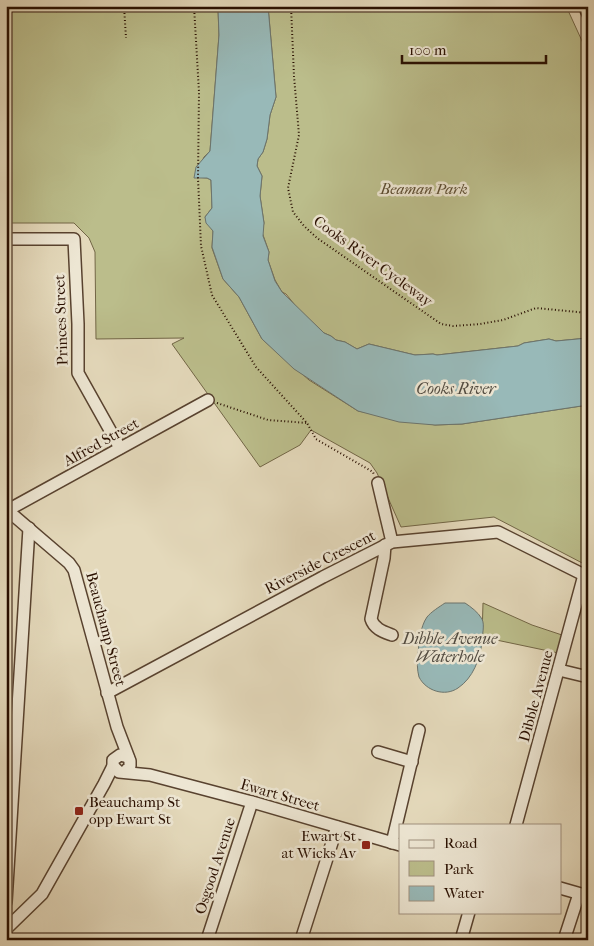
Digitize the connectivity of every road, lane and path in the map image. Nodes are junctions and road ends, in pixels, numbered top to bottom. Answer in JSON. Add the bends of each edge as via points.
{"nodes":[{"id":1,"x":57,"y":6,"type":"edge"},
{"id":2,"x":124,"y":6,"type":"edge"},
{"id":3,"x":194,"y":6,"type":"edge"},
{"id":4,"x":291,"y":6,"type":"edge"},
{"id":5,"x":584,"y":6,"type":"edge"},
{"id":6,"x":56,"y":12,"type":"dead end"},
{"id":7,"x":588,"y":14,"type":"edge"},
{"id":8,"x":126,"y":38,"type":"dead end"},
{"id":9,"x":6,"y":239,"type":"edge"},
{"id":10,"x":588,"y":313,"type":"edge"},
{"id":11,"x":208,"y":400,"type":"joint"},
{"id":12,"x":307,"y":423,"type":"junction"},
{"id":13,"x":120,"y":448,"type":"junction"},
{"id":14,"x":378,"y":483,"type":"joint"},
{"id":15,"x":7,"y":509,"type":"edge"},
{"id":16,"x":29,"y":528,"type":"junction"},
{"id":17,"x":389,"y":544,"type":"junction"},
{"id":18,"x":586,"y":576,"type":"edge"},
{"id":19,"x":392,"y":635,"type":"dead end"},
{"id":20,"x":559,"y":670,"type":"junction"},
{"id":21,"x":588,"y":678,"type":"edge"},
{"id":22,"x":107,"y":693,"type":"junction"},
{"id":23,"x":419,"y":730,"type":"dead end"},
{"id":24,"x":378,"y":752,"type":"dead end"},
{"id":25,"x":412,"y":762,"type":"junction"},
{"id":26,"x":122,"y":764,"type":"junction"},
{"id":27,"x":252,"y":802,"type":"junction"},
{"id":28,"x":400,"y":824,"type":"edge"},
{"id":29,"x":516,"y":824,"type":"edge"},
{"id":30,"x":337,"y":828,"type":"junction"},
{"id":31,"x":399,"y":829,"type":"edge"},
{"id":32,"x":396,"y":844,"type":"edge"},
{"id":33,"x":562,"y":889,"type":"edge"},
{"id":34,"x":583,"y":895,"type":"edge"},
{"id":35,"x":6,"y":902,"type":"edge"},
{"id":36,"x":468,"y":914,"type":"edge"},
{"id":37,"x":6,"y":929,"type":"edge"},
{"id":38,"x":207,"y":940,"type":"edge"},
{"id":39,"x":301,"y":940,"type":"edge"},
{"id":40,"x":460,"y":940,"type":"edge"},
{"id":41,"x":564,"y":940,"type":"edge"}],
"edges":[{"from":1,"to":6,"type":"path"},
{"from":2,"to":8,"type":"path"},
{"from":3,"to":12,"type":"path","via":[[200,92],[200,246],[212,295],[256,368]]},
{"from":4,"to":10,"type":"path","name":"Cooks River Cycleway","via":[[299,135],[288,188],[293,212],[304,226],[441,324],[480,324],[536,308]]},
{"from":5,"to":7,"type":"street"},
{"from":9,"to":13,"type":"street","name":"Princes Street","via":[[74,239],[78,373]]},
{"from":11,"to":12,"type":"path","via":[[268,420]]},
{"from":11,"to":13,"type":"street","name":"Alfred Street"},
{"from":12,"to":14,"type":"path","via":[[316,439],[373,472]]},
{"from":13,"to":15,"type":"street","name":"Alfred Street"},
{"from":14,"to":17,"type":"street"},
{"from":15,"to":16,"type":"street","name":"Beauchamp Street"},
{"from":16,"to":22,"type":"street","name":"Beauchamp Street","via":[[74,570]]},
{"from":16,"to":35,"type":"street"},
{"from":17,"to":18,"type":"street","name":"Riverside Crescent","via":[[498,532]]},
{"from":17,"to":19,"type":"street","via":[[371,619],[373,625]]},
{"from":17,"to":22,"type":"street","name":"Riverside Crescent"},
{"from":18,"to":20,"type":"street","name":"Dibble Avenue"},
{"from":20,"to":21,"type":"street"},
{"from":20,"to":29,"type":"street","name":"Dibble Avenue"},
{"from":22,"to":26,"type":"street","name":"Beauchamp Street","via":[[117,727]]},
{"from":23,"to":25,"type":"street"},
{"from":24,"to":25,"type":"street"},
{"from":25,"to":28,"type":"street"},
{"from":26,"to":27,"type":"street","name":"Ewart Street","via":[[150,775]]},
{"from":26,"to":37,"type":"street","name":"Beauchamp Street","via":[[104,784],[42,894]]},
{"from":27,"to":30,"type":"street","name":"Ewart Street"},
{"from":27,"to":38,"type":"street","name":"Osgood Avenue"},
{"from":30,"to":32,"type":"street","name":"Ewart Street"},
{"from":30,"to":39,"type":"street"},
{"from":31,"to":32,"type":"street"},
{"from":33,"to":34,"type":"street"},
{"from":34,"to":41,"type":"street"},
{"from":36,"to":40,"type":"street"}]}
